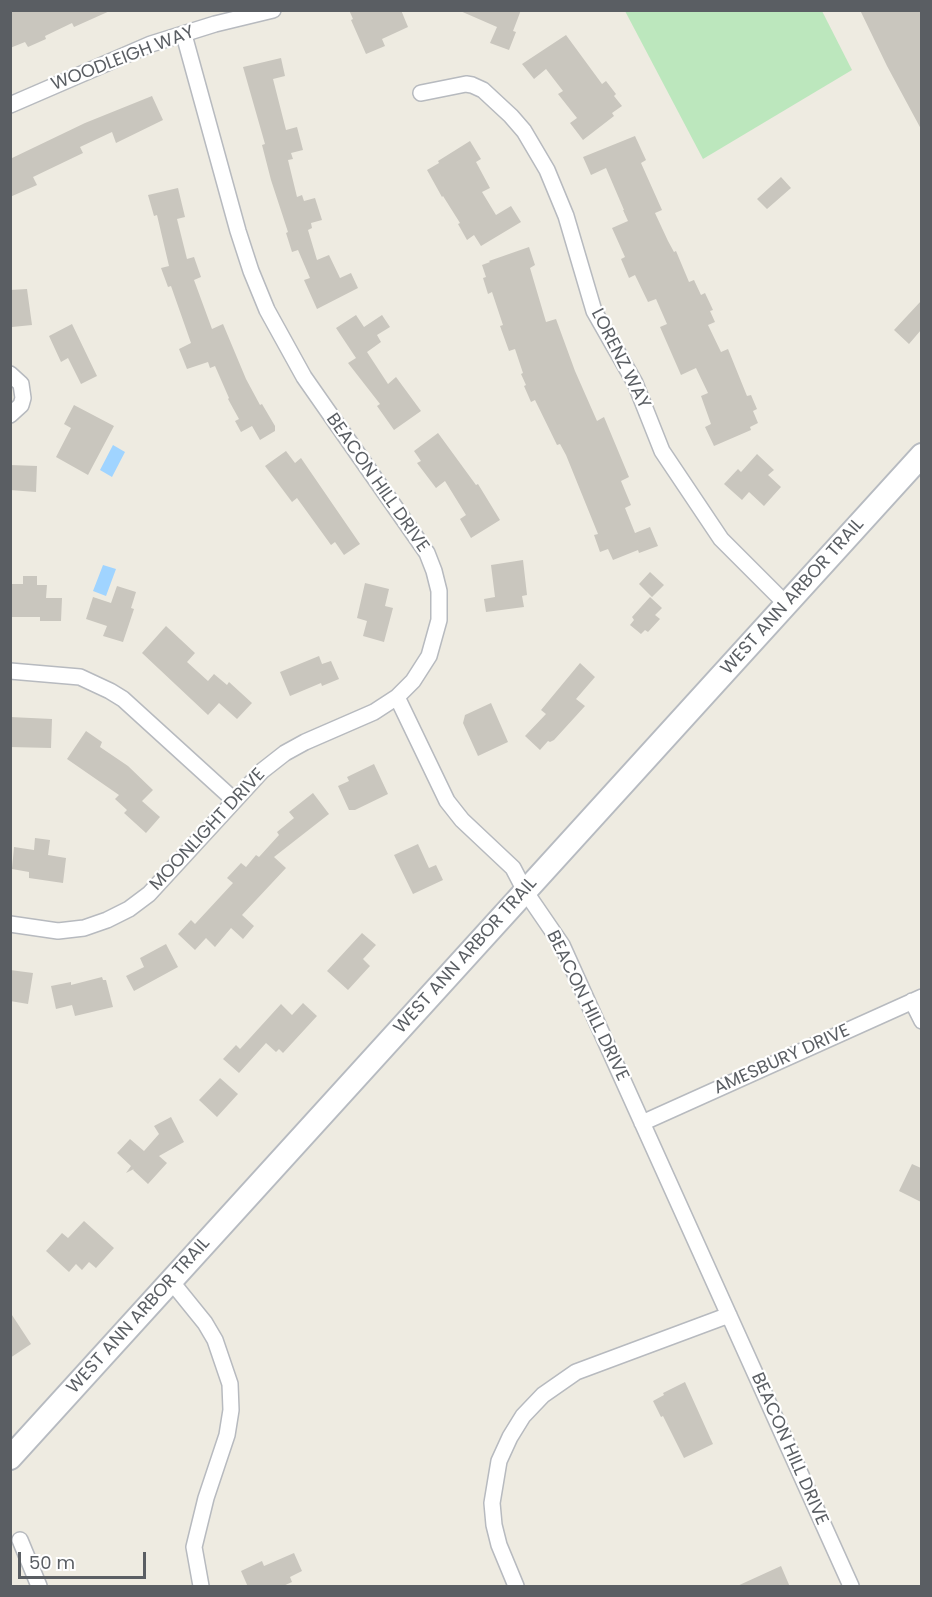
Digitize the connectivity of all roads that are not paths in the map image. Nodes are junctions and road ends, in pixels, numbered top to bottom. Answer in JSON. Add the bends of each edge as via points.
{"nodes":[{"id":1,"x":273,"y":10,"type":"edge"},
{"id":2,"x":184,"y":35,"type":"junction"},
{"id":3,"x":421,"y":93,"type":"dead end"},
{"id":4,"x":10,"y":105,"type":"edge"},
{"id":5,"x":10,"y":374,"type":"edge"},
{"id":6,"x":10,"y":415,"type":"edge"},
{"id":7,"x":921,"y":455,"type":"edge"},
{"id":8,"x":786,"y":604,"type":"junction"},
{"id":9,"x":10,"y":671,"type":"edge"},
{"id":10,"x":397,"y":697,"type":"junction"},
{"id":11,"x":234,"y":800,"type":"junction"},
{"id":12,"x":525,"y":891,"type":"junction"},
{"id":13,"x":10,"y":924,"type":"edge"},
{"id":14,"x":917,"y":999,"type":"edge"},
{"id":15,"x":921,"y":1021,"type":"edge"},
{"id":16,"x":642,"y":1123,"type":"junction"},
{"id":17,"x":171,"y":1281,"type":"junction"},
{"id":18,"x":729,"y":1315,"type":"junction"},
{"id":19,"x":10,"y":1458,"type":"edge"},
{"id":20,"x":20,"y":1540,"type":"dead end"},
{"id":21,"x":39,"y":1587,"type":"edge"},
{"id":22,"x":201,"y":1587,"type":"edge"},
{"id":23,"x":516,"y":1587,"type":"edge"},
{"id":24,"x":851,"y":1587,"type":"edge"}],
"edges":[{"from":1,"to":2,"type":"street","name":"WOODLEIGH WAY"},
{"from":2,"to":4,"type":"street","name":"WOODLEIGH WAY","via":[[151,44]]},
{"from":2,"to":10,"type":"street","name":"BEACON HILL DRIVE","via":[[238,231],[267,310],[304,377],[420,540],[434,571],[440,606],[435,640],[422,669]]},
{"from":3,"to":8,"type":"street","name":"LORENZ WAY","via":[[472,85],[483,90],[524,131],[547,170],[566,216],[594,311],[634,383],[662,452],[721,539]]},
{"from":5,"to":6,"type":"street","via":[[21,384],[23,398]]},
{"from":7,"to":8,"type":"street","name":"WEST ANN ARBOR TRAIL"},
{"from":8,"to":12,"type":"street","name":"WEST ANN ARBOR TRAIL"},
{"from":9,"to":11,"type":"street","via":[[80,677],[110,691]]},
{"from":10,"to":11,"type":"street","name":"MOONLIGHT DRIVE","via":[[374,712],[285,753]]},
{"from":10,"to":12,"type":"street","name":"BEACON HILL DRIVE","via":[[447,801],[513,868]]},
{"from":11,"to":13,"type":"street","name":"MOONLIGHT DRIVE","via":[[149,894],[129,909],[84,928],[58,931]]},
{"from":12,"to":16,"type":"street","name":"BEACON HILL DRIVE","via":[[562,945]]},
{"from":12,"to":17,"type":"street","name":"WEST ANN ARBOR TRAIL"},
{"from":14,"to":15,"type":"street"},
{"from":14,"to":16,"type":"street","name":"AMESBURY DRIVE"},
{"from":16,"to":18,"type":"street","name":"BEACON HILL DRIVE"},
{"from":17,"to":19,"type":"street","name":"WEST ANN ARBOR TRAIL"},
{"from":17,"to":22,"type":"street","via":[[206,1323],[230,1384],[231,1410],[226,1435],[194,1548]]},
{"from":18,"to":23,"type":"street","via":[[576,1372],[543,1395],[523,1416],[499,1461],[492,1503],[499,1545]]},
{"from":18,"to":24,"type":"street","name":"BEACON HILL DRIVE"},
{"from":20,"to":21,"type":"street"}]}
